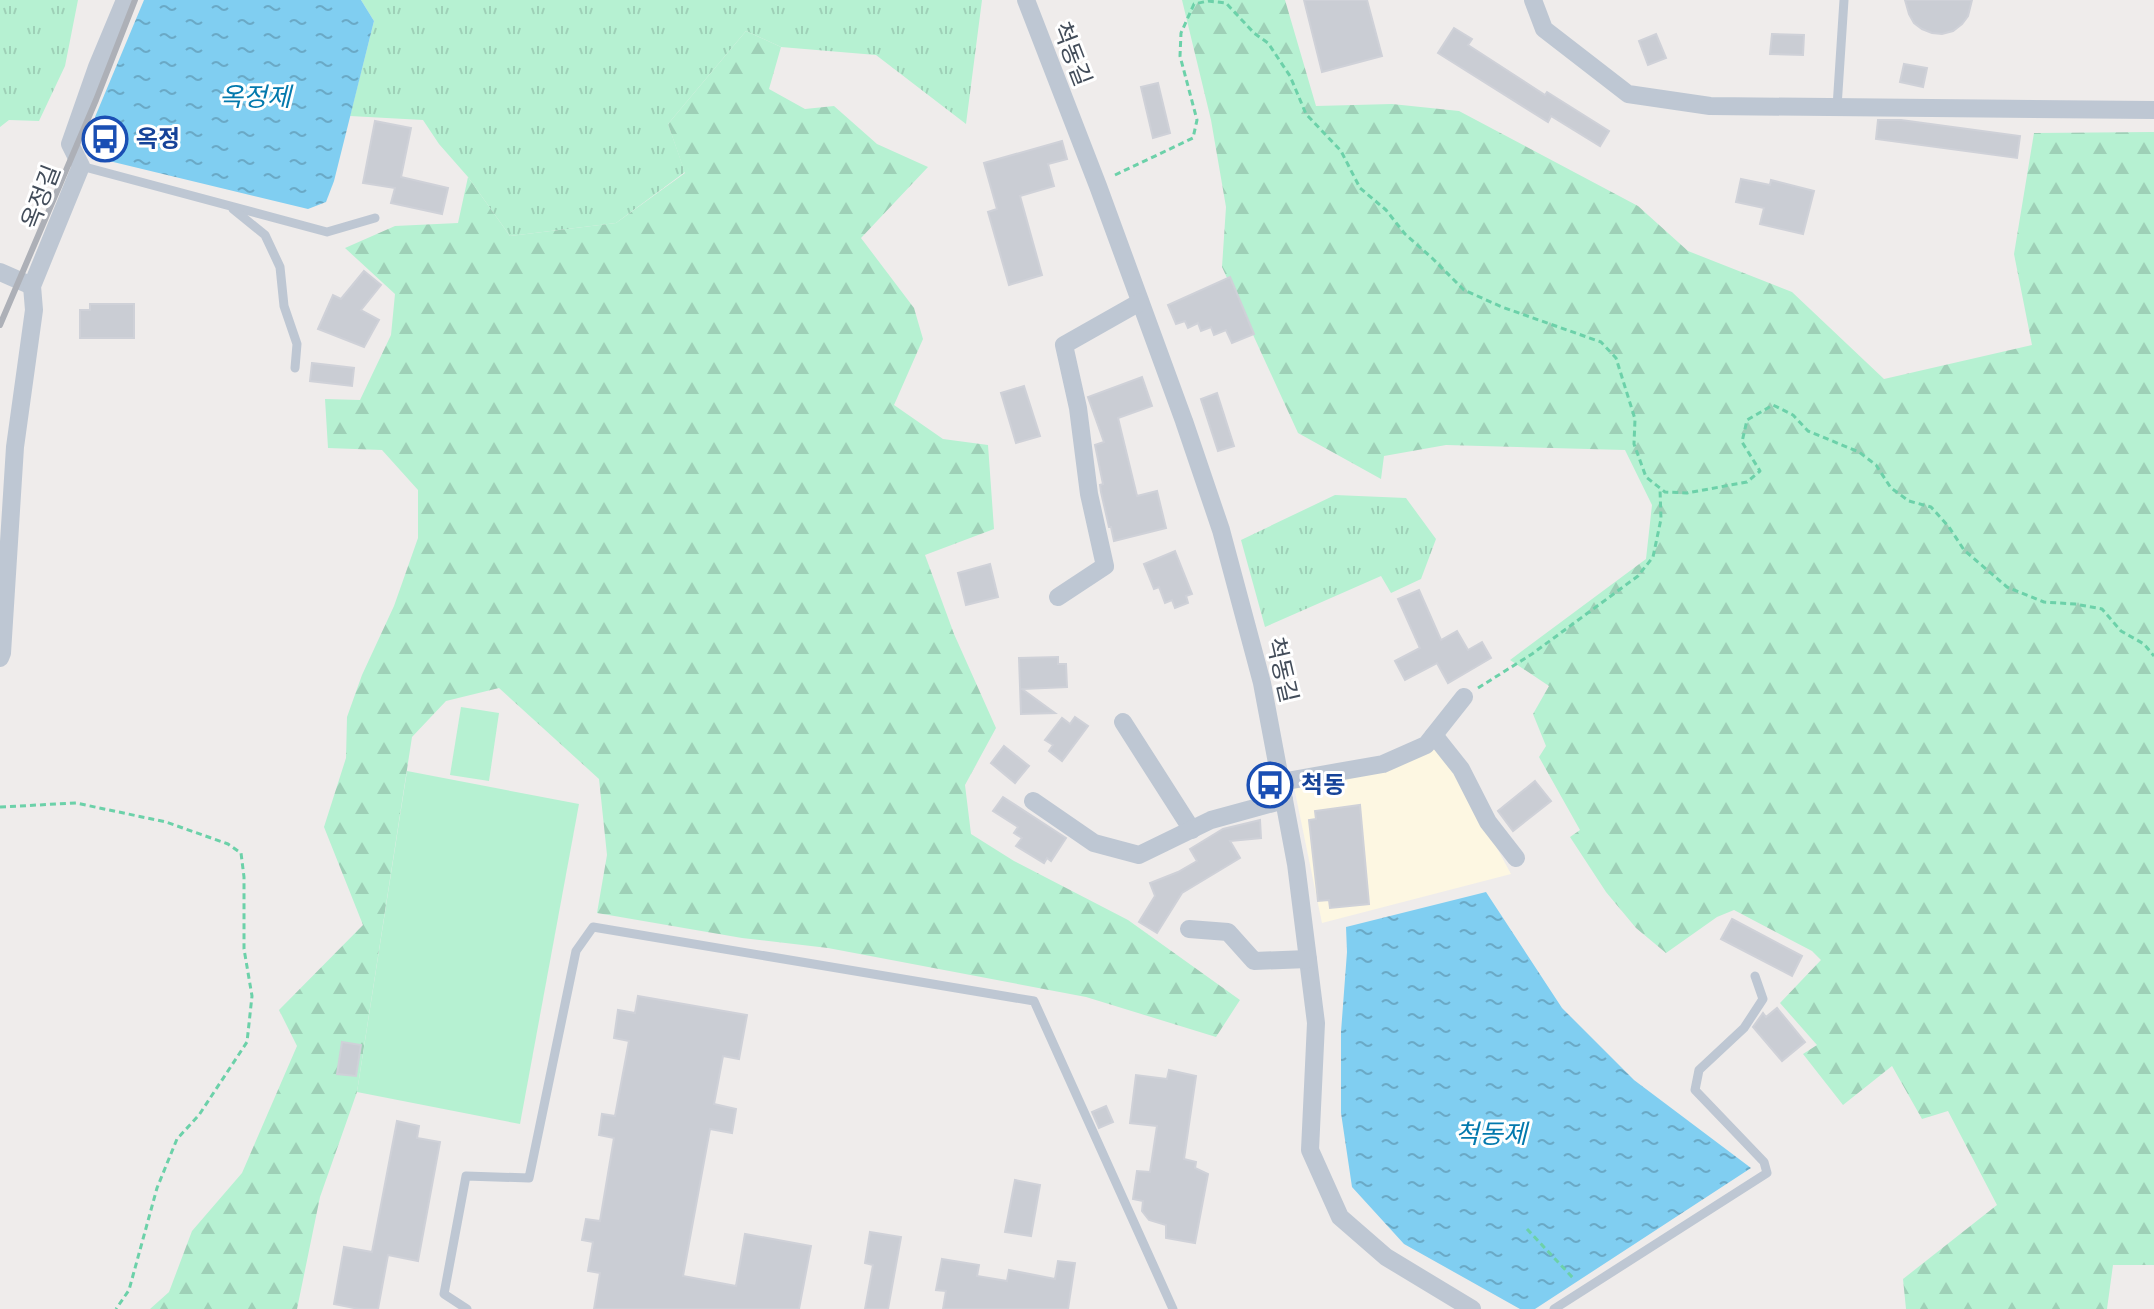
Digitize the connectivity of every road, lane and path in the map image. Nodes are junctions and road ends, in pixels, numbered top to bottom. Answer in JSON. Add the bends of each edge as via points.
{"nodes":[{"id":1,"x":125,"y":0,"type":"edge"},
{"id":2,"x":1026,"y":0,"type":"edge"},
{"id":3,"x":1533,"y":0,"type":"edge"},
{"id":4,"x":1844,"y":0,"type":"edge"},
{"id":5,"x":1837,"y":107,"type":"junction"},
{"id":6,"x":2154,"y":110,"type":"edge"},
{"id":7,"x":81,"y":166,"type":"junction"},
{"id":8,"x":1098,"y":186,"type":"junction"},
{"id":9,"x":231,"y":206,"type":"junction"},
{"id":10,"x":375,"y":218,"type":"dead end"},
{"id":11,"x":0,"y":272,"type":"edge"},
{"id":12,"x":32,"y":286,"type":"junction"},
{"id":13,"x":1140,"y":302,"type":"junction"},
{"id":14,"x":295,"y":368,"type":"dead end"},
{"id":15,"x":1659,"y":488,"type":"junction"},
{"id":16,"x":1058,"y":597,"type":"dead end"},
{"id":17,"x":2154,"y":656,"type":"edge"},
{"id":18,"x":0,"y":658,"type":"edge"},
{"id":19,"x":1464,"y":697,"type":"joint"},
{"id":20,"x":1123,"y":722,"type":"dead end"},
{"id":21,"x":1434,"y":735,"type":"junction"},
{"id":22,"x":1282,"y":791,"type":"junction"},
{"id":23,"x":1033,"y":801,"type":"dead end"},
{"id":24,"x":0,"y":807,"type":"edge"},
{"id":25,"x":1192,"y":830,"type":"junction"},
{"id":26,"x":1516,"y":858,"type":"dead end"},
{"id":27,"x":1189,"y":929,"type":"dead end"},
{"id":28,"x":1308,"y":959,"type":"junction"},
{"id":29,"x":1755,"y":976,"type":"dead end"},
{"id":30,"x":1527,"y":1229,"type":"dead end"},
{"id":31,"x":1583,"y":1290,"type":"junction"},
{"id":32,"x":116,"y":1309,"type":"edge"},
{"id":33,"x":467,"y":1309,"type":"edge"},
{"id":34,"x":1173,"y":1309,"type":"edge"},
{"id":35,"x":1472,"y":1309,"type":"edge"},
{"id":36,"x":1554,"y":1309,"type":"edge"}],
"edges":[{"from":1,"to":7,"type":"street","name":"옥정길","via":[[70,144]]},
{"from":2,"to":8,"type":"street","name":"척동길"},
{"from":3,"to":5,"type":"street","via":[[1544,29],[1628,94],[1710,106]]},
{"from":4,"to":5,"type":"lane"},
{"from":5,"to":6,"type":"street"},
{"from":7,"to":9,"type":"lane"},
{"from":7,"to":12,"type":"street","name":"옥정길"},
{"from":8,"to":13,"type":"street","name":"척동길"},
{"from":8,"to":15,"type":"path","via":[[1193,138],[1197,120],[1180,56],[1181,33],[1194,4],[1226,3],[1268,43],[1306,114],[1341,151],[1360,188],[1464,290],[1601,342],[1616,358],[1635,419],[1634,444],[1646,477]]},
{"from":9,"to":10,"type":"lane","via":[[327,232]]},
{"from":9,"to":14,"type":"lane","via":[[265,235],[280,267],[284,306],[297,344]]},
{"from":11,"to":12,"type":"street"},
{"from":12,"to":18,"type":"street","name":"옥정길","via":[[34,310],[15,447]]},
{"from":13,"to":16,"type":"street","via":[[1064,345],[1105,566]]},
{"from":13,"to":22,"type":"street","name":"척동길","via":[[1221,530],[1262,683]]},
{"from":15,"to":17,"type":"path","via":[[1687,493],[1747,482],[1760,471],[1742,442],[1747,420],[1773,405],[1808,431],[1859,452],[1876,465],[1891,488],[1909,501],[1931,507],[1964,550],[2007,587],[2044,602],[2102,609]]},
{"from":15,"to":19,"type":"path","via":[[1661,519],[1653,557],[1638,576]]},
{"from":19,"to":21,"type":"street"},
{"from":20,"to":25,"type":"street"},
{"from":21,"to":22,"type":"street","via":[[1426,745],[1383,764]]},
{"from":21,"to":26,"type":"street"},
{"from":22,"to":25,"type":"street"},
{"from":22,"to":28,"type":"street","name":"척동길"},
{"from":23,"to":25,"type":"street","via":[[1094,843],[1139,855]]},
{"from":24,"to":32,"type":"path","via":[[76,803],[166,822],[241,853],[244,949],[252,996],[247,1042],[177,1139],[157,1188],[129,1290]]},
{"from":27,"to":28,"type":"street","via":[[1228,932],[1254,961]]},
{"from":28,"to":35,"type":"street","name":"척동길","via":[[1316,1023],[1310,1150],[1340,1217],[1386,1257]]},
{"from":29,"to":31,"type":"lane","via":[[1763,999],[1744,1028],[1699,1070],[1695,1090],[1764,1162],[1767,1173]]},
{"from":30,"to":31,"type":"path"},
{"from":31,"to":36,"type":"lane"},
{"from":33,"to":34,"type":"lane","via":[[444,1294],[466,1176],[529,1178],[576,951],[593,927],[1034,1001]]}]}
